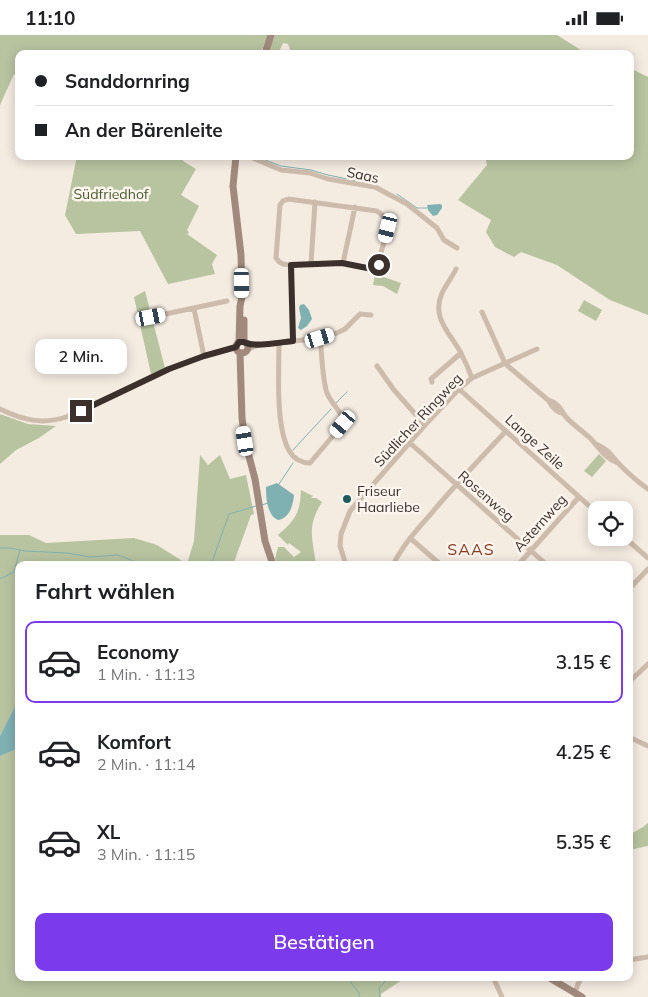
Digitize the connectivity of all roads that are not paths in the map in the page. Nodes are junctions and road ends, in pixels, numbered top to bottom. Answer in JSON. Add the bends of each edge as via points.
{"nodes":[{"id":1,"x":271,"y":35,"type":"edge"},
{"id":2,"x":266,"y":50,"type":"edge"},
{"id":3,"x":236,"y":160,"type":"edge"},
{"id":4,"x":257,"y":160,"type":"edge"},
{"id":5,"x":315,"y":202,"type":"junction"},
{"id":6,"x":355,"y":207,"type":"junction"},
{"id":7,"x":457,"y":248,"type":"dead end"},
{"id":8,"x":312,"y":263,"type":"junction"},
{"id":9,"x":342,"y":263,"type":"junction"},
{"id":10,"x":291,"y":265,"type":"junction"},
{"id":11,"x":456,"y":269,"type":"dead end"},
{"id":12,"x":227,"y":301,"type":"dead end"},
{"id":13,"x":194,"y":309,"type":"junction"},
{"id":14,"x":482,"y":312,"type":"dead end"},
{"id":15,"x":371,"y":315,"type":"dead end"},
{"id":16,"x":145,"y":322,"type":"dead end"},
{"id":17,"x":320,"y":338,"type":"junction"},
{"id":18,"x":293,"y":341,"type":"junction"},
{"id":19,"x":279,"y":343,"type":"junction"},
{"id":20,"x":243,"y":347,"type":"junction"},
{"id":21,"x":537,"y":349,"type":"dead end"},
{"id":22,"x":461,"y":353,"type":"junction"},
{"id":23,"x":204,"y":356,"type":"junction"},
{"id":24,"x":505,"y":363,"type":"junction"},
{"id":25,"x":377,"y":366,"type":"dead end"},
{"id":26,"x":472,"y":378,"type":"junction"},
{"id":27,"x":432,"y":382,"type":"dead end"},
{"id":28,"x":459,"y":389,"type":"junction"},
{"id":29,"x":0,"y":409,"type":"edge"},
{"id":30,"x":425,"y":425,"type":"junction"},
{"id":31,"x":506,"y":431,"type":"junction"},
{"id":32,"x":410,"y":443,"type":"junction"},
{"id":33,"x":456,"y":485,"type":"junction"},
{"id":34,"x":648,"y":489,"type":"edge"},
{"id":35,"x":579,"y":497,"type":"junction"},
{"id":36,"x":588,"y":505,"type":"edge"},
{"id":37,"x":410,"y":538,"type":"junction"},
{"id":38,"x":633,"y":545,"type":"edge"},
{"id":39,"x":531,"y":551,"type":"junction"},
{"id":40,"x":648,"y":558,"type":"edge"},
{"id":41,"x":272,"y":561,"type":"edge"},
{"id":42,"x":345,"y":561,"type":"edge"},
{"id":43,"x":395,"y":561,"type":"edge"},
{"id":44,"x":436,"y":561,"type":"edge"},
{"id":45,"x":522,"y":561,"type":"edge"},
{"id":46,"x":542,"y":561,"type":"edge"},
{"id":47,"x":648,"y":569,"type":"edge"},
{"id":48,"x":633,"y":585,"type":"edge"},
{"id":49,"x":648,"y":664,"type":"edge"},
{"id":50,"x":633,"y":678,"type":"edge"},
{"id":51,"x":633,"y":739,"type":"edge"},
{"id":52,"x":648,"y":746,"type":"edge"},
{"id":53,"x":648,"y":957,"type":"edge"},
{"id":54,"x":633,"y":959,"type":"edge"},
{"id":55,"x":494,"y":981,"type":"edge"},
{"id":56,"x":555,"y":981,"type":"edge"},
{"id":57,"x":580,"y":981,"type":"edge"},
{"id":58,"x":579,"y":995,"type":"edge"},
{"id":59,"x":502,"y":997,"type":"edge"}],
"edges":[{"from":1,"to":2,"type":"street"},
{"from":3,"to":20,"type":"street","via":[[233,186],[242,255],[240,306]]},
{"from":4,"to":7,"type":"street","name":"Saas","via":[[280,170],[375,187],[407,204],[436,228],[444,240]]},
{"from":5,"to":6,"type":"street"},
{"from":5,"to":8,"type":"street"},
{"from":5,"to":10,"type":"street","via":[[288,199],[280,205],[276,258],[284,265]]},
{"from":6,"to":9,"type":"street"},
{"from":6,"to":9,"type":"street","via":[[377,211],[389,224],[377,267],[372,269]]},
{"from":8,"to":9,"type":"street"},
{"from":8,"to":10,"type":"street"},
{"from":10,"to":18,"type":"street"},
{"from":11,"to":22,"type":"street","via":[[441,296],[439,308],[441,328]]},
{"from":12,"to":13,"type":"street"},
{"from":13,"to":16,"type":"street","via":[[151,317]]},
{"from":13,"to":23,"type":"street"},
{"from":14,"to":24,"type":"street"},
{"from":15,"to":17,"type":"street","via":[[360,315],[345,329]]},
{"from":17,"to":18,"type":"street"},
{"from":17,"to":19,"type":"street","via":[[326,391],[343,424],[310,463],[303,463],[292,455],[282,431]]},
{"from":18,"to":19,"type":"street"},
{"from":19,"to":20,"type":"street"},
{"from":20,"to":23,"type":"street"},
{"from":20,"to":41,"type":"street","via":[[242,418]]},
{"from":21,"to":24,"type":"street","name":"Südlicher Ringweg"},
{"from":22,"to":26,"type":"street"},
{"from":22,"to":27,"type":"street","via":[[430,379]]},
{"from":23,"to":29,"type":"street","via":[[142,380],[57,420],[29,421]]},
{"from":24,"to":26,"type":"street","name":"Südlicher Ringweg"},
{"from":24,"to":34,"type":"street","via":[[548,401],[561,407],[564,415]]},
{"from":25,"to":30,"type":"street"},
{"from":26,"to":28,"type":"street","name":"Südlicher Ringweg"},
{"from":28,"to":30,"type":"street","name":"Südlicher Ringweg"},
{"from":28,"to":31,"type":"street","name":"Lange Zeile"},
{"from":30,"to":32,"type":"street","name":"Südlicher Ringweg"},
{"from":31,"to":33,"type":"street"},
{"from":31,"to":35,"type":"street","name":"Lange Zeile"},
{"from":32,"to":33,"type":"street","name":"Rosenweg"},
{"from":32,"to":42,"type":"street","name":"Südlicher Ringweg","via":[[350,511],[341,534],[340,546]]},
{"from":33,"to":37,"type":"street"},
{"from":33,"to":39,"type":"street","name":"Rosenweg"},
{"from":35,"to":36,"type":"street","name":"Lange Zeile"},
{"from":35,"to":39,"type":"street","name":"Asternweg"},
{"from":37,"to":43,"type":"street"},
{"from":37,"to":44,"type":"street"},
{"from":38,"to":40,"type":"street"},
{"from":39,"to":45,"type":"street","name":"Asternweg"},
{"from":39,"to":46,"type":"street","name":"Rosenweg"},
{"from":47,"to":48,"type":"street"},
{"from":49,"to":50,"type":"street"},
{"from":51,"to":52,"type":"street"},
{"from":53,"to":54,"type":"street"},
{"from":55,"to":59,"type":"street"},
{"from":56,"to":58,"type":"street"},
{"from":57,"to":58,"type":"street"}]}
